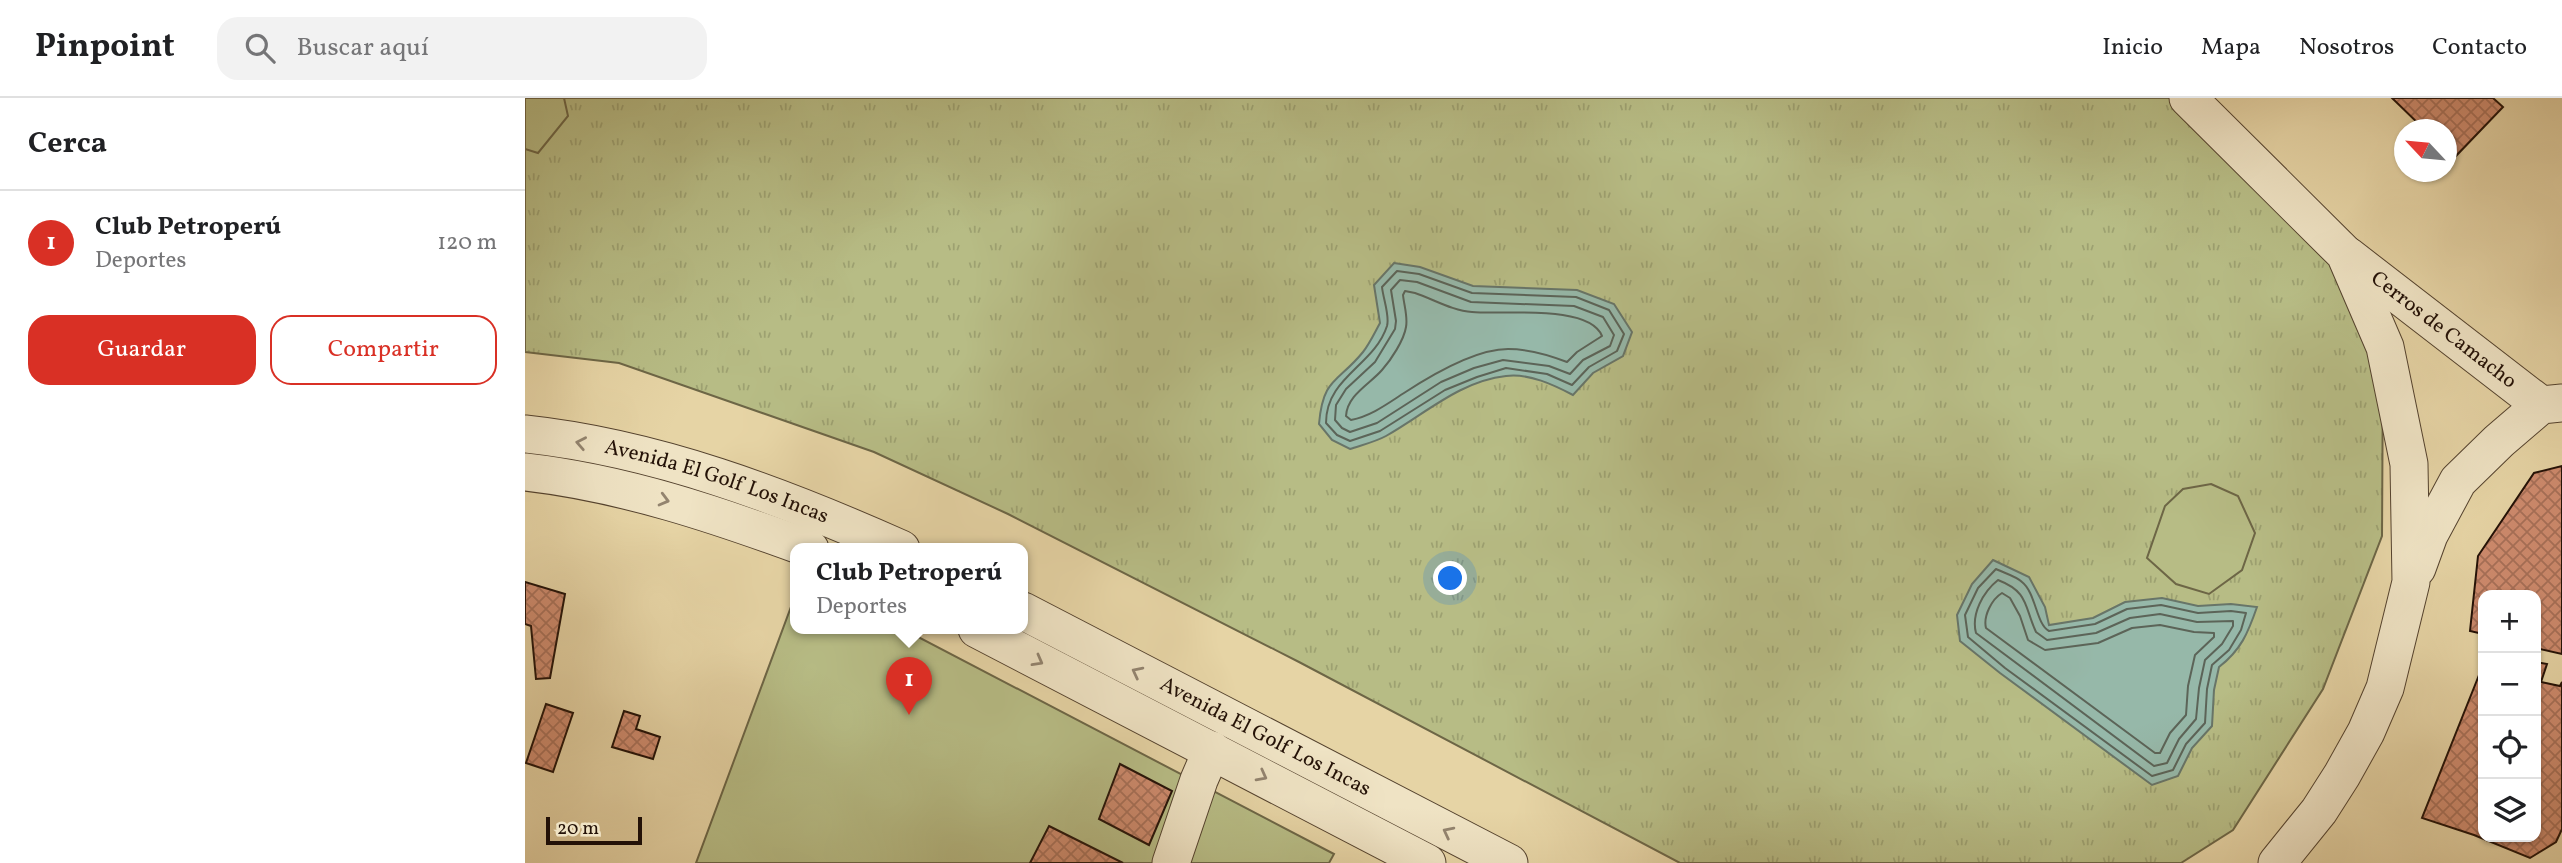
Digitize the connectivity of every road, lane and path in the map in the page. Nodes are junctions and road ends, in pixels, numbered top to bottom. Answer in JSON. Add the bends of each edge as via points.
{"nodes":[{"id":1,"x":2188,"y":98,"type":"edge"},
{"id":2,"x":2345,"y":254,"type":"junction"},
{"id":3,"x":2552,"y":404,"type":"edge"},
{"id":4,"x":525,"y":434,"type":"edge"},
{"id":5,"x":525,"y":472,"type":"edge"},
{"id":6,"x":793,"y":543,"type":"edge"},
{"id":7,"x":888,"y":543,"type":"edge"},
{"id":8,"x":2411,"y":582,"type":"junction"},
{"id":9,"x":1028,"y":614,"type":"edge"},
{"id":10,"x":986,"y":634,"type":"edge"},
{"id":11,"x":1212,"y":750,"type":"junction"},
{"id":12,"x":1174,"y":862,"type":"edge"},
{"id":13,"x":1427,"y":863,"type":"edge"},
{"id":14,"x":1509,"y":863,"type":"edge"},
{"id":15,"x":2277,"y":863,"type":"edge"}],
"edges":[{"from":1,"to":2,"type":"street"},
{"from":2,"to":3,"type":"street","name":"Cerros de Camacho"},
{"from":2,"to":8,"type":"street","via":[[2385,347],[2409,464]]},
{"from":3,"to":8,"type":"street","name":"Cerros de Camacho","via":[[2499,440],[2458,481]]},
{"from":7,"to":4,"type":"street","name":"Avenida El Golf Los Incas","one_way":true,"via":[[825,515],[700,472],[638,454]]},
{"from":5,"to":6,"type":"street","name":"Avenida El Golf Los Incas","one_way":true,"via":[[687,506]]},
{"from":8,"to":15,"type":"street","via":[[2385,688],[2366,732],[2319,811]]},
{"from":14,"to":9,"type":"street","name":"Avenida El Golf Los Incas","one_way":true},
{"from":10,"to":11,"type":"street","name":"Avenida El Golf Los Incas","one_way":true},
{"from":11,"to":12,"type":"street"},
{"from":11,"to":13,"type":"street","name":"Avenida El Golf Los Incas","one_way":true}]}
